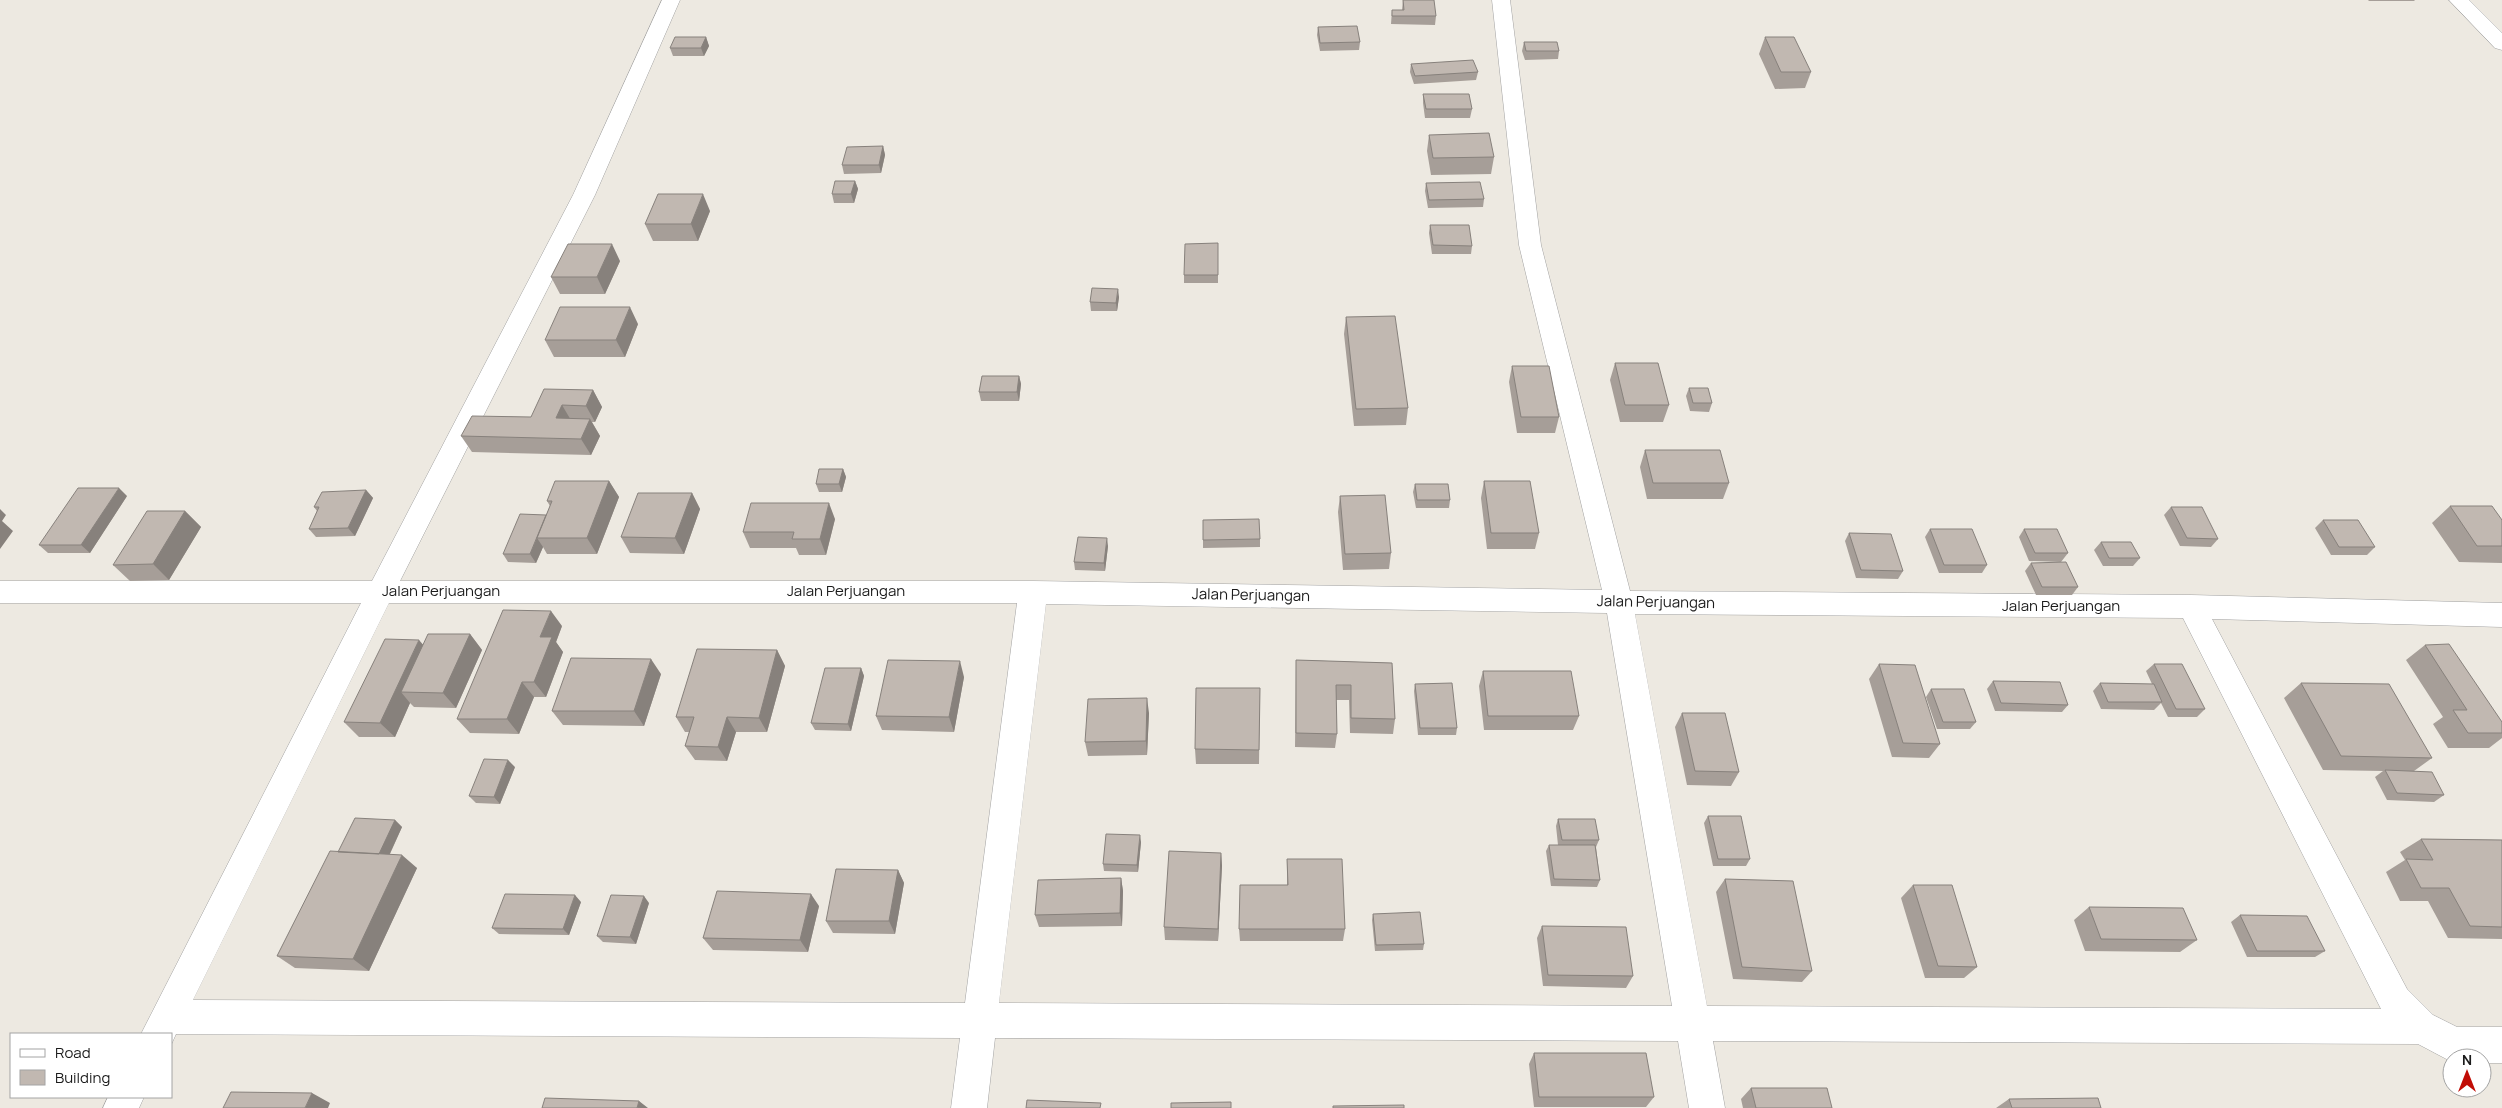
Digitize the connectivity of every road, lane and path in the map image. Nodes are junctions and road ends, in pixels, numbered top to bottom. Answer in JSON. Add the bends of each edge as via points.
{"nodes":[{"id":1,"x":671,"y":0,"type":"edge"},
{"id":2,"x":1501,"y":0,"type":"edge"},
{"id":3,"x":2458,"y":0,"type":"edge"},
{"id":4,"x":2502,"y":44,"type":"edge"},
{"id":5,"x":381,"y":591,"type":"junction"},
{"id":6,"x":0,"y":592,"type":"edge"},
{"id":7,"x":1033,"y":592,"type":"junction"},
{"id":8,"x":1619,"y":602,"type":"junction"},
{"id":9,"x":2191,"y":607,"type":"junction"},
{"id":10,"x":2502,"y":614,"type":"edge"},
{"id":11,"x":978,"y":1022,"type":"junction"},
{"id":12,"x":1691,"y":1022,"type":"junction"},
{"id":13,"x":162,"y":1026,"type":"edge"},
{"id":14,"x":2421,"y":1027,"type":"junction"},
{"id":15,"x":2502,"y":1045,"type":"edge"},
{"id":16,"x":969,"y":1108,"type":"edge"},
{"id":17,"x":1707,"y":1108,"type":"edge"}],
"edges":[{"from":1,"to":5,"type":"street","via":[[584,195]]},
{"from":2,"to":8,"type":"street","via":[[1530,246]]},
{"from":3,"to":4,"type":"street"},
{"from":5,"to":6,"type":"street","name":"Jalan Perjuangan"},
{"from":5,"to":7,"type":"street","name":"Jalan Perjuangan"},
{"from":5,"to":13,"type":"street"},
{"from":7,"to":8,"type":"street","name":"Jalan Perjuangan"},
{"from":7,"to":11,"type":"street"},
{"from":8,"to":9,"type":"street","name":"Jalan Perjuangan"},
{"from":8,"to":12,"type":"street"},
{"from":9,"to":10,"type":"street","name":"Jalan Perjuangan"},
{"from":9,"to":14,"type":"street","via":[[2395,1002]]},
{"from":11,"to":12,"type":"street"},
{"from":11,"to":13,"type":"street"},
{"from":11,"to":16,"type":"street"},
{"from":12,"to":14,"type":"street"},
{"from":12,"to":17,"type":"street"},
{"from":14,"to":15,"type":"street","via":[[2454,1045]]}]}
